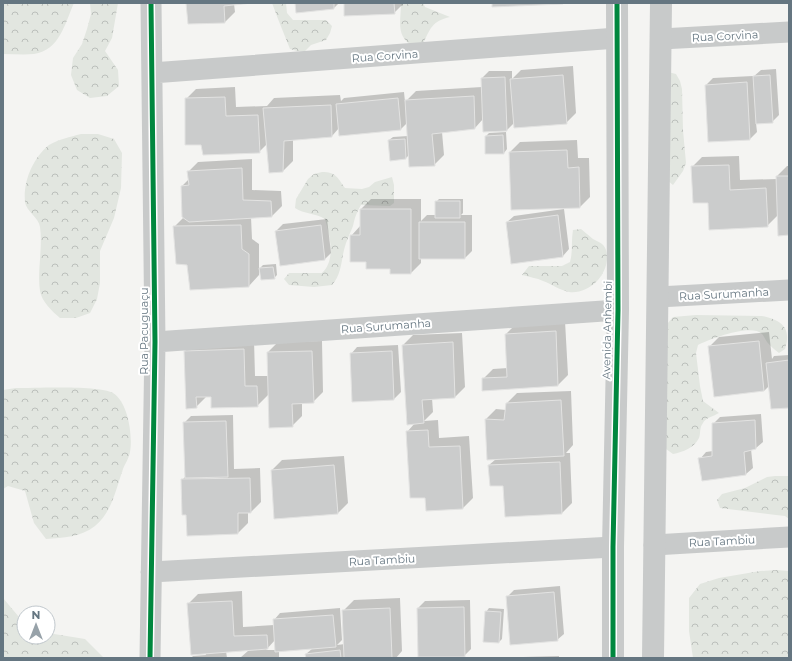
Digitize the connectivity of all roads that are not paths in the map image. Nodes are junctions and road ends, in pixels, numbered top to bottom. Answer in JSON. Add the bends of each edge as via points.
{"nodes":[{"id":1,"x":150,"y":3,"type":"edge"},
{"id":2,"x":617,"y":3,"type":"edge"},
{"id":3,"x":661,"y":3,"type":"edge"},
{"id":4,"x":789,"y":32,"type":"edge"},
{"id":5,"x":617,"y":38,"type":"junction"},
{"id":6,"x":661,"y":39,"type":"junction"},
{"id":7,"x":152,"y":74,"type":"junction"},
{"id":8,"x":789,"y":290,"type":"edge"},
{"id":9,"x":658,"y":297,"type":"junction"},
{"id":10,"x":618,"y":310,"type":"junction"},
{"id":11,"x":155,"y":342,"type":"junction"},
{"id":12,"x":789,"y":537,"type":"edge"},
{"id":13,"x":654,"y":545,"type":"junction"},
{"id":14,"x":613,"y":547,"type":"junction"},
{"id":15,"x":151,"y":572,"type":"junction"},
{"id":16,"x":150,"y":658,"type":"edge"},
{"id":17,"x":613,"y":658,"type":"edge"},
{"id":18,"x":653,"y":658,"type":"edge"}],
"edges":[{"from":1,"to":7,"type":"street","name":"Rua Pacuguaçu"},
{"from":2,"to":5,"type":"street","name":"Avenida Anhembi"},
{"from":3,"to":6,"type":"street"},
{"from":4,"to":6,"type":"street","name":"Rua Corvina"},
{"from":5,"to":7,"type":"street","name":"Rua Corvina"},
{"from":5,"to":10,"type":"street","name":"Avenida Anhembi"},
{"from":6,"to":9,"type":"street"},
{"from":7,"to":11,"type":"street","name":"Rua Pacuguaçu"},
{"from":8,"to":9,"type":"street","name":"Rua Surumanha"},
{"from":9,"to":13,"type":"street"},
{"from":10,"to":11,"type":"street","name":"Rua Surumanha"},
{"from":10,"to":14,"type":"street","name":"Avenida Anhembi"},
{"from":11,"to":15,"type":"street","name":"Rua Pacuguaçu"},
{"from":12,"to":13,"type":"street","name":"Rua Tambiu"},
{"from":13,"to":18,"type":"street"},
{"from":14,"to":15,"type":"street","name":"Rua Tambiu"},
{"from":14,"to":17,"type":"street","name":"Avenida Anhembi"},
{"from":15,"to":16,"type":"street","name":"Rua Pacuguaçu"}]}
